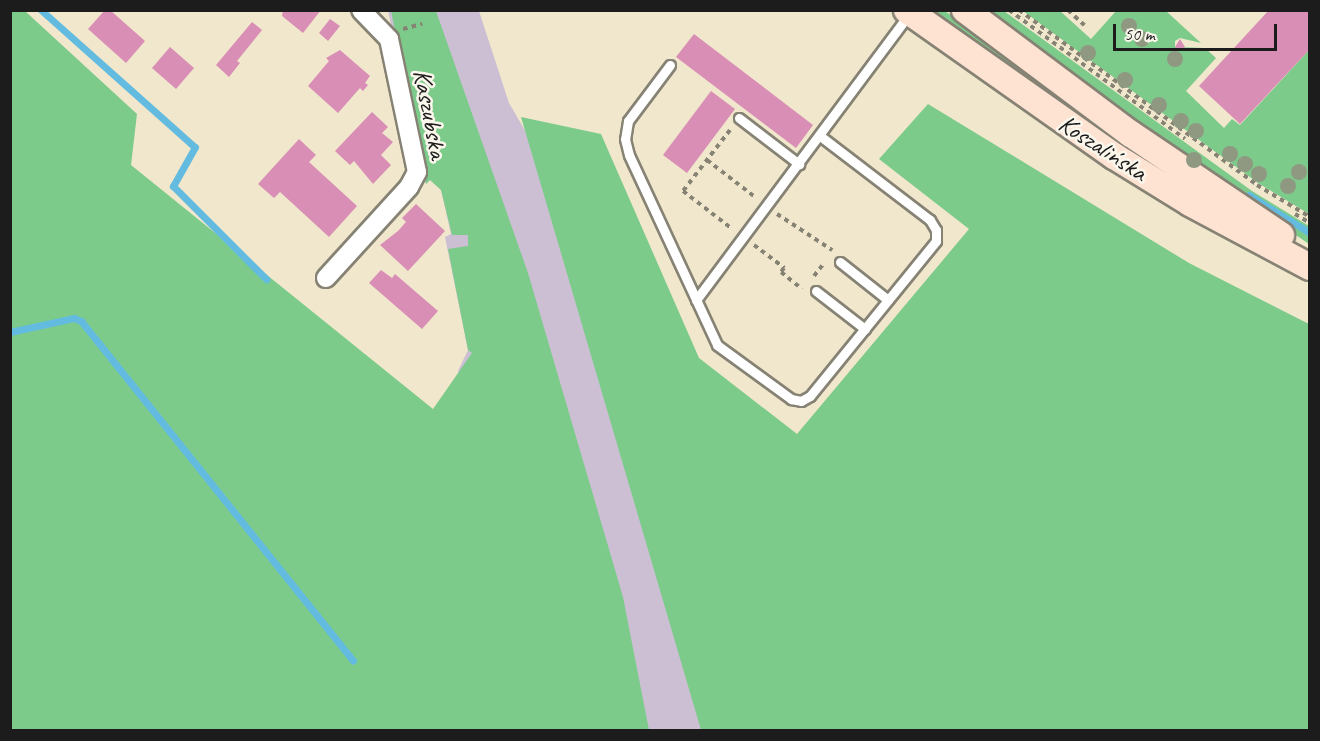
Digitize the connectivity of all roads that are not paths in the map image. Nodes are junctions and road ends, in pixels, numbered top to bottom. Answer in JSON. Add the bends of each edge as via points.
{"nodes":[{"id":1,"x":361,"y":10,"type":"edge"},
{"id":2,"x":965,"y":10,"type":"edge"},
{"id":3,"x":905,"y":16,"type":"edge"},
{"id":4,"x":670,"y":65,"type":"dead end"},
{"id":5,"x":739,"y":118,"type":"dead end"},
{"id":6,"x":820,"y":136,"type":"junction"},
{"id":7,"x":799,"y":164,"type":"junction"},
{"id":8,"x":1310,"y":253,"type":"edge"},
{"id":9,"x":840,"y":262,"type":"dead end"},
{"id":10,"x":1310,"y":267,"type":"edge"},
{"id":11,"x":326,"y":278,"type":"dead end"},
{"id":12,"x":816,"y":291,"type":"dead end"},
{"id":13,"x":696,"y":300,"type":"junction"},
{"id":14,"x":888,"y":300,"type":"junction"},
{"id":15,"x":865,"y":329,"type":"junction"}],
"edges":[{"from":1,"to":11,"type":"street","name":"Kaszubska","via":[[389,39],[417,172],[409,187]]},
{"from":2,"to":8,"type":"main road","name":"Koszalińska","via":[[1131,134]]},
{"from":3,"to":6,"type":"lane"},
{"from":3,"to":10,"type":"main road","name":"Koszalińska","via":[[1114,156],[1190,203]]},
{"from":4,"to":13,"type":"lane","via":[[628,122],[625,139],[629,156]]},
{"from":5,"to":7,"type":"lane"},
{"from":6,"to":7,"type":"lane"},
{"from":6,"to":14,"type":"lane","via":[[930,220],[936,230],[936,241]]},
{"from":7,"to":13,"type":"lane"},
{"from":9,"to":14,"type":"lane"},
{"from":12,"to":15,"type":"lane"},
{"from":13,"to":15,"type":"lane","via":[[717,345],[791,399],[801,401],[810,396]]},
{"from":14,"to":15,"type":"lane"}]}
